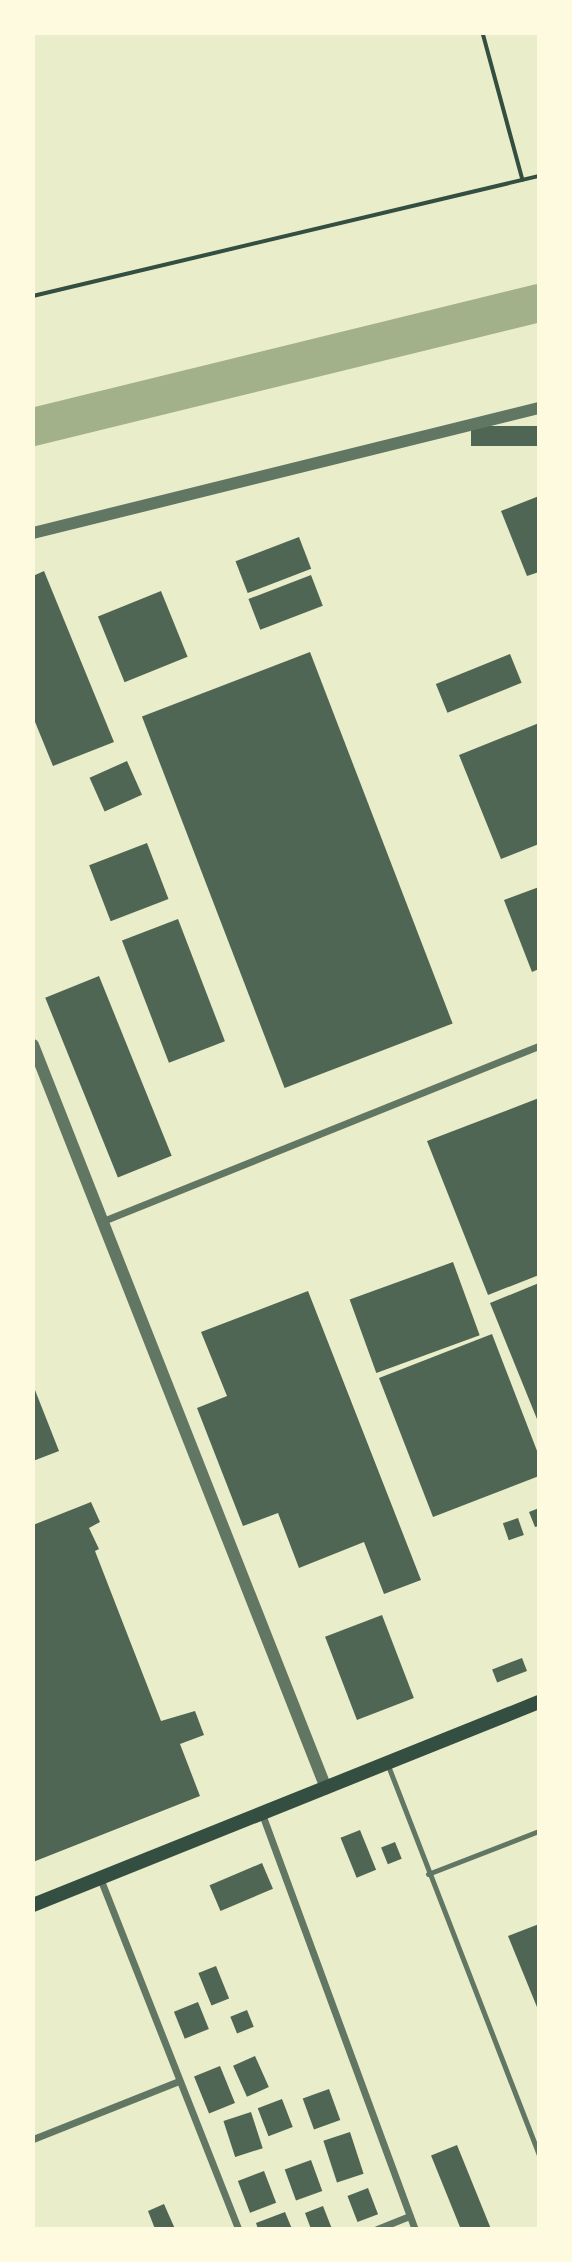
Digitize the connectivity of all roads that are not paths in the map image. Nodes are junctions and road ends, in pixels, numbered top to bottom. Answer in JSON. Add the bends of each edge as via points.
{"nodes":[{"id":1,"x":539,"y":408,"type":"edge"},
{"id":2,"x":33,"y":533,"type":"edge"},
{"id":3,"x":33,"y":1045,"type":"edge"},
{"id":4,"x":539,"y":1046,"type":"edge"},
{"id":5,"x":103,"y":1221,"type":"junction"},
{"id":6,"x":539,"y":1702,"type":"edge"},
{"id":7,"x":387,"y":1763,"type":"junction"},
{"id":8,"x":326,"y":1788,"type":"junction"},
{"id":9,"x":262,"y":1814,"type":"junction"},
{"id":10,"x":539,"y":1831,"type":"edge"},
{"id":11,"x":428,"y":1874,"type":"junction"},
{"id":12,"x":100,"y":1878,"type":"junction"},
{"id":13,"x":33,"y":1905,"type":"edge"},
{"id":14,"x":179,"y":2081,"type":"junction"},
{"id":15,"x":33,"y":2139,"type":"edge"},
{"id":16,"x":539,"y":2154,"type":"edge"},
{"id":17,"x":410,"y":2216,"type":"junction"},
{"id":18,"x":238,"y":2229,"type":"edge"},
{"id":19,"x":376,"y":2229,"type":"edge"},
{"id":20,"x":415,"y":2229,"type":"edge"}],
"edges":[{"from":1,"to":2,"type":"street"},
{"from":3,"to":5,"type":"street"},
{"from":4,"to":5,"type":"street"},
{"from":5,"to":8,"type":"street"},
{"from":6,"to":7,"type":"main road"},
{"from":7,"to":8,"type":"main road"},
{"from":7,"to":11,"type":"lane"},
{"from":8,"to":9,"type":"main road"},
{"from":9,"to":12,"type":"main road"},
{"from":9,"to":17,"type":"street"},
{"from":10,"to":11,"type":"lane"},
{"from":11,"to":16,"type":"lane"},
{"from":12,"to":13,"type":"main road"},
{"from":12,"to":14,"type":"street"},
{"from":14,"to":15,"type":"street"},
{"from":14,"to":18,"type":"street"},
{"from":17,"to":19,"type":"street"},
{"from":17,"to":20,"type":"street"}]}
